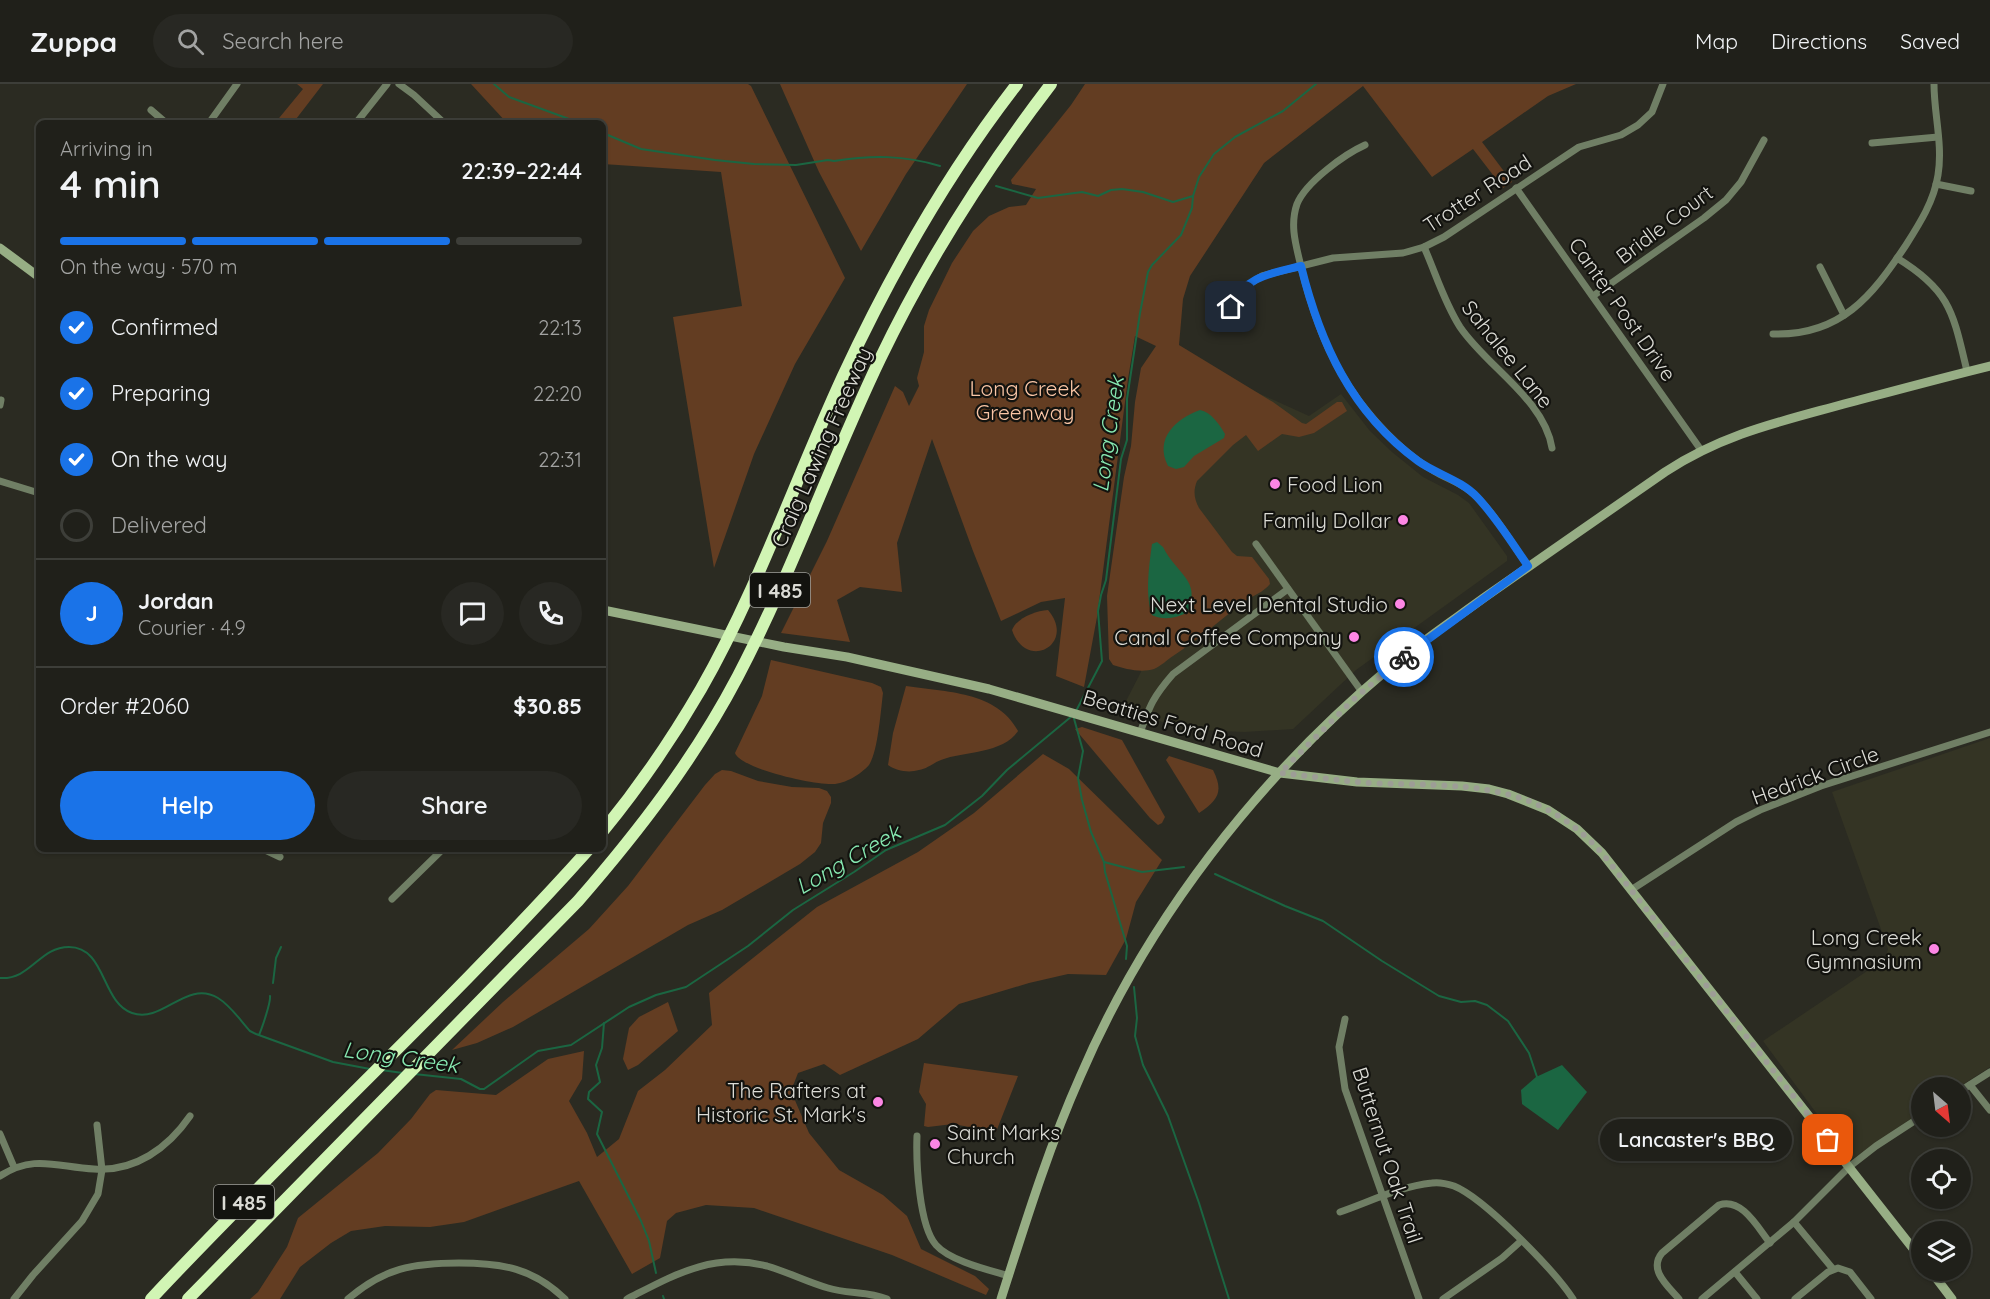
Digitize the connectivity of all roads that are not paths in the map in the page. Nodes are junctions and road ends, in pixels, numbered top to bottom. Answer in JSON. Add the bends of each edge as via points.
{"nodes":[{"id":1,"x":237,"y":84,"type":"edge"},
{"id":2,"x":387,"y":84,"type":"edge"},
{"id":3,"x":399,"y":84,"type":"edge"},
{"id":4,"x":1017,"y":84,"type":"edge"},
{"id":5,"x":1051,"y":84,"type":"edge"},
{"id":6,"x":1663,"y":84,"type":"edge"},
{"id":7,"x":1934,"y":84,"type":"edge"},
{"id":8,"x":151,"y":110,"type":"dead end"},
{"id":9,"x":163,"y":120,"type":"edge"},
{"id":10,"x":211,"y":120,"type":"edge"},
{"id":11,"x":358,"y":120,"type":"edge"},
{"id":12,"x":441,"y":120,"type":"edge"},
{"id":13,"x":1938,"y":137,"type":"junction"},
{"id":14,"x":1764,"y":140,"type":"dead end"},
{"id":15,"x":1872,"y":143,"type":"dead end"},
{"id":16,"x":1365,"y":145,"type":"dead end"},
{"id":17,"x":1936,"y":184,"type":"junction"},
{"id":18,"x":1516,"y":188,"type":"junction"},
{"id":19,"x":1971,"y":191,"type":"dead end"},
{"id":20,"x":1424,"y":247,"type":"junction"},
{"id":21,"x":0,"y":248,"type":"edge"},
{"id":22,"x":1897,"y":258,"type":"junction"},
{"id":23,"x":1301,"y":266,"type":"junction"},
{"id":24,"x":1820,"y":267,"type":"dead end"},
{"id":25,"x":36,"y":275,"type":"edge"},
{"id":26,"x":1593,"y":296,"type":"junction"},
{"id":27,"x":1844,"y":315,"type":"junction"},
{"id":28,"x":1231,"y":318,"type":"dead end"},
{"id":29,"x":1773,"y":334,"type":"dead end"},
{"id":30,"x":1990,"y":366,"type":"edge"},
{"id":31,"x":1967,"y":371,"type":"junction"},
{"id":32,"x":1552,"y":448,"type":"dead end"},
{"id":33,"x":1701,"y":450,"type":"junction"},
{"id":34,"x":0,"y":481,"type":"edge"},
{"id":35,"x":36,"y":493,"type":"edge"},
{"id":36,"x":1256,"y":544,"type":"dead end"},
{"id":37,"x":1528,"y":566,"type":"junction"},
{"id":38,"x":1288,"y":589,"type":"junction"},
{"id":39,"x":606,"y":611,"type":"edge"},
{"id":40,"x":1362,"y":692,"type":"junction"},
{"id":41,"x":1990,"y":732,"type":"edge"},
{"id":42,"x":1140,"y":733,"type":"junction"},
{"id":43,"x":1280,"y":773,"type":"junction"},
{"id":44,"x":606,"y":827,"type":"edge"},
{"id":45,"x":269,"y":852,"type":"edge"},
{"id":46,"x":440,"y":852,"type":"edge"},
{"id":47,"x":586,"y":852,"type":"edge"},
{"id":48,"x":280,"y":857,"type":"dead end"},
{"id":49,"x":1631,"y":890,"type":"junction"},
{"id":50,"x":392,"y":899,"type":"dead end"},
{"id":51,"x":1345,"y":1019,"type":"dead end"},
{"id":52,"x":1990,"y":1072,"type":"edge"},
{"id":53,"x":1971,"y":1084,"type":"edge"},
{"id":54,"x":1971,"y":1086,"type":"edge"},
{"id":55,"x":1990,"y":1110,"type":"edge"},
{"id":56,"x":190,"y":1116,"type":"dead end"},
{"id":57,"x":1911,"y":1124,"type":"edge"},
{"id":58,"x":97,"y":1125,"type":"dead end"},
{"id":59,"x":0,"y":1134,"type":"edge"},
{"id":60,"x":917,"y":1136,"type":"dead end"},
{"id":61,"x":14,"y":1167,"type":"junction"},
{"id":62,"x":1849,"y":1167,"type":"junction"},
{"id":63,"x":102,"y":1170,"type":"junction"},
{"id":64,"x":0,"y":1176,"type":"edge"},
{"id":65,"x":1384,"y":1197,"type":"junction"},
{"id":66,"x":1340,"y":1212,"type":"dead end"},
{"id":67,"x":1794,"y":1222,"type":"junction"},
{"id":68,"x":1521,"y":1241,"type":"junction"},
{"id":69,"x":1770,"y":1243,"type":"junction"},
{"id":70,"x":1911,"y":1246,"type":"edge"},
{"id":71,"x":1833,"y":1269,"type":"junction"},
{"id":72,"x":1735,"y":1272,"type":"junction"},
{"id":73,"x":1009,"y":1276,"type":"junction"},
{"id":74,"x":1938,"y":1281,"type":"edge"},
{"id":75,"x":14,"y":1299,"type":"edge"},
{"id":76,"x":151,"y":1299,"type":"edge"},
{"id":77,"x":188,"y":1299,"type":"edge"},
{"id":78,"x":348,"y":1299,"type":"edge"},
{"id":79,"x":565,"y":1299,"type":"edge"},
{"id":80,"x":627,"y":1299,"type":"edge"},
{"id":81,"x":887,"y":1299,"type":"edge"},
{"id":82,"x":1001,"y":1299,"type":"edge"},
{"id":83,"x":1419,"y":1299,"type":"edge"},
{"id":84,"x":1443,"y":1299,"type":"edge"},
{"id":85,"x":1573,"y":1299,"type":"edge"},
{"id":86,"x":1679,"y":1299,"type":"edge"},
{"id":87,"x":1702,"y":1299,"type":"edge"},
{"id":88,"x":1757,"y":1299,"type":"edge"},
{"id":89,"x":1795,"y":1299,"type":"edge"},
{"id":90,"x":1871,"y":1299,"type":"edge"},
{"id":91,"x":1952,"y":1299,"type":"edge"}],
"edges":[{"from":1,"to":10,"type":"street"},
{"from":2,"to":11,"type":"street"},
{"from":3,"to":12,"type":"street"},
{"from":4,"to":44,"type":"highway","name":"Craig Lawing Freeway","number":"I 485","via":[[934,204],[888,285],[843,376],[743,608],[701,689],[641,782]]},
{"from":5,"to":77,"type":"highway","name":"Craig Lawing Freeway","number":"I 485","via":[[1000,152],[909,302],[880,359],[783,585],[731,688],[681,772],[613,862],[578,901]]},
{"from":6,"to":18,"type":"street","name":"Trotter Road","via":[[1652,112],[1638,125],[1621,135],[1579,147]]},
{"from":7,"to":13,"type":"street"},
{"from":8,"to":9,"type":"street"},
{"from":13,"to":15,"type":"street"},
{"from":13,"to":17,"type":"street"},
{"from":14,"to":26,"type":"street","name":"Bridle Court","via":[[1741,182],[1726,200]]},
{"from":16,"to":23,"type":"street","via":[[1327,171],[1300,199],[1293,226]]},
{"from":17,"to":19,"type":"street"},
{"from":17,"to":22,"type":"street","via":[[1923,218]]},
{"from":18,"to":20,"type":"street","name":"Trotter Road"},
{"from":18,"to":26,"type":"street","name":"Canter Post Drive"},
{"from":20,"to":23,"type":"street","name":"Trotter Road","via":[[1403,253],[1333,258]]},
{"from":20,"to":32,"type":"street","name":"Sahalee Lane","via":[[1461,329],[1518,390],[1550,435]]},
{"from":21,"to":25,"type":"main road"},
{"from":22,"to":27,"type":"street","via":[[1870,296]]},
{"from":22,"to":31,"type":"street","via":[[1923,275],[1944,299]]},
{"from":23,"to":28,"type":"street","name":"Trotter Road","via":[[1262,276],[1246,285],[1235,298]]},
{"from":23,"to":37,"type":"street","via":[[1323,339],[1356,399],[1418,461],[1476,496]]},
{"from":24,"to":27,"type":"street"},
{"from":26,"to":33,"type":"street","name":"Canter Post Drive"},
{"from":27,"to":29,"type":"street","via":[[1812,330]]},
{"from":30,"to":31,"type":"main road"},
{"from":31,"to":33,"type":"main road","via":[[1756,428]]},
{"from":33,"to":37,"type":"main road"},
{"from":34,"to":35,"type":"street"},
{"from":36,"to":38,"type":"street"},
{"from":37,"to":40,"type":"main road","via":[[1419,644]]},
{"from":38,"to":40,"type":"street"},
{"from":38,"to":42,"type":"street","via":[[1173,674],[1151,703]]},
{"from":39,"to":42,"type":"main road","name":"Beatties Ford Road","via":[[982,687]]},
{"from":40,"to":43,"type":"main road"},
{"from":41,"to":49,"type":"street","name":"Hedrick Circle","via":[[1821,786],[1760,810]]},
{"from":42,"to":43,"type":"main road","name":"Beatties Ford Road"},
{"from":43,"to":49,"type":"main road","name":"Beatties Ford Road","via":[[1357,782],[1470,786],[1508,794],[1548,810],[1577,830],[1602,853]]},
{"from":43,"to":73,"type":"main road","via":[[1192,881],[1116,1002],[1061,1121]]},
{"from":45,"to":48,"type":"street"},
{"from":46,"to":50,"type":"street"},
{"from":47,"to":76,"type":"highway","number":"I 485"},
{"from":49,"to":62,"type":"main road","name":"Beatties Ford Road"},
{"from":51,"to":65,"type":"street","name":"Butternut Oak Trail","via":[[1340,1047],[1345,1089]]},
{"from":52,"to":53,"type":"street"},
{"from":54,"to":55,"type":"street"},
{"from":56,"to":63,"type":"street","via":[[169,1142],[149,1156]]},
{"from":57,"to":62,"type":"street"},
{"from":58,"to":63,"type":"street"},
{"from":59,"to":61,"type":"street"},
{"from":60,"to":73,"type":"street","via":[[919,1186],[927,1230],[936,1246]]},
{"from":61,"to":63,"type":"street","via":[[43,1163]]},
{"from":61,"to":64,"type":"street"},
{"from":62,"to":67,"type":"street"},
{"from":62,"to":70,"type":"main road","name":"Beatties Ford Road"},
{"from":63,"to":75,"type":"street","via":[[98,1194],[90,1210]]},
{"from":65,"to":66,"type":"street"},
{"from":65,"to":68,"type":"street","via":[[1433,1182],[1454,1186],[1477,1200]]},
{"from":65,"to":83,"type":"street","name":"Butternut Oak Trail"},
{"from":67,"to":69,"type":"street"},
{"from":67,"to":71,"type":"street"},
{"from":68,"to":84,"type":"street"},
{"from":68,"to":85,"type":"street"},
{"from":69,"to":72,"type":"street"},
{"from":69,"to":86,"type":"street","via":[[1738,1205],[1719,1205],[1657,1260],[1658,1273]]},
{"from":71,"to":89,"type":"street"},
{"from":71,"to":90,"type":"street","via":[[1850,1272]]},
{"from":72,"to":87,"type":"street"},
{"from":72,"to":88,"type":"street"},
{"from":73,"to":82,"type":"main road"},
{"from":74,"to":91,"type":"main road"},
{"from":78,"to":79,"type":"street","via":[[378,1278],[412,1265],[487,1263],[506,1265],[538,1277]]},
{"from":80,"to":81,"type":"street","via":[[688,1269],[739,1262],[769,1267],[830,1289]]}]}
